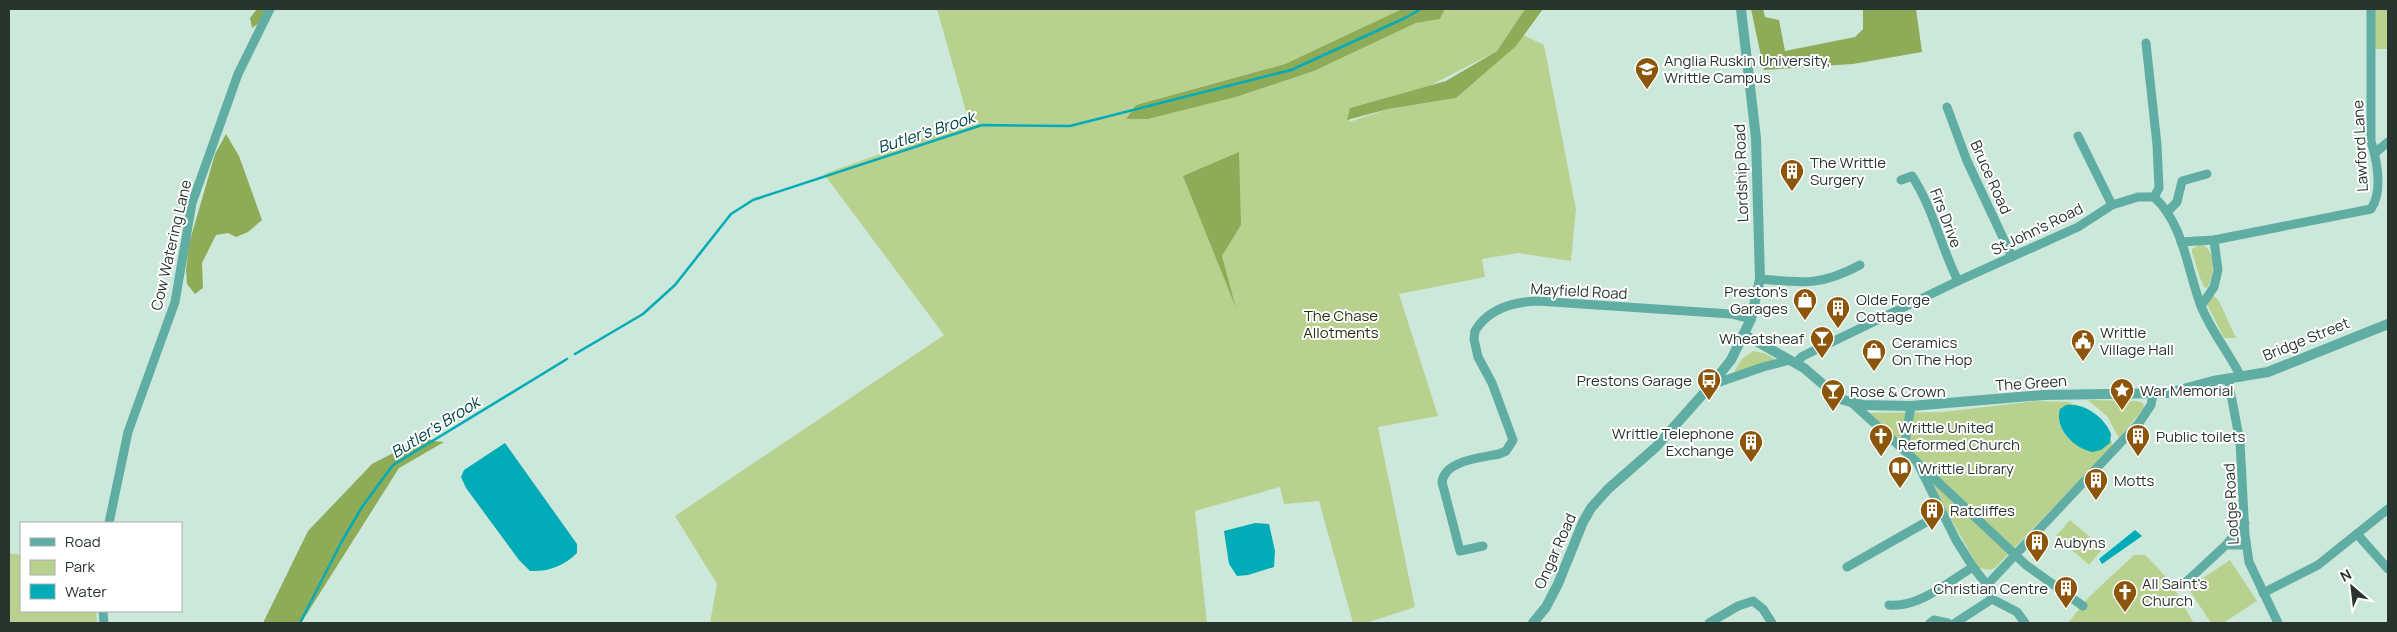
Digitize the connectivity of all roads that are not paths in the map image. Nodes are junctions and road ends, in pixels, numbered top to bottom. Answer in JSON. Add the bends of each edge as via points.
{"nodes":[{"id":1,"x":270,"y":9,"type":"edge"},
{"id":2,"x":1741,"y":9,"type":"edge"},
{"id":3,"x":2371,"y":9,"type":"edge"},
{"id":4,"x":2146,"y":43,"type":"dead end"},
{"id":5,"x":1948,"y":107,"type":"dead end"},
{"id":6,"x":2078,"y":136,"type":"dead end"},
{"id":7,"x":2388,"y":142,"type":"edge"},
{"id":8,"x":2375,"y":153,"type":"junction"},
{"id":9,"x":2207,"y":174,"type":"dead end"},
{"id":10,"x":1901,"y":180,"type":"dead end"},
{"id":11,"x":2154,"y":197,"type":"junction"},
{"id":12,"x":2112,"y":205,"type":"junction"},
{"id":13,"x":2167,"y":212,"type":"junction"},
{"id":14,"x":2214,"y":240,"type":"junction"},
{"id":15,"x":2182,"y":242,"type":"junction"},
{"id":16,"x":2012,"y":257,"type":"junction"},
{"id":17,"x":1860,"y":265,"type":"dead end"},
{"id":18,"x":1760,"y":279,"type":"junction"},
{"id":19,"x":1958,"y":281,"type":"junction"},
{"id":20,"x":2202,"y":306,"type":"junction"},
{"id":21,"x":1751,"y":319,"type":"junction"},
{"id":22,"x":2388,"y":324,"type":"edge"},
{"id":23,"x":1745,"y":335,"type":"junction"},
{"id":24,"x":1793,"y":362,"type":"junction"},
{"id":25,"x":2234,"y":378,"type":"junction"},
{"id":26,"x":1711,"y":385,"type":"junction"},
{"id":27,"x":2153,"y":394,"type":"junction"},
{"id":28,"x":1852,"y":403,"type":"junction"},
{"id":29,"x":1911,"y":406,"type":"junction"},
{"id":30,"x":1904,"y":449,"type":"junction"},
{"id":31,"x":1917,"y":462,"type":"junction"},
{"id":32,"x":2388,"y":509,"type":"edge"},
{"id":33,"x":1942,"y":513,"type":"junction"},
{"id":34,"x":109,"y":522,"type":"edge"},
{"id":35,"x":2245,"y":523,"type":"junction"},
{"id":36,"x":2358,"y":534,"type":"junction"},
{"id":37,"x":2226,"y":545,"type":"junction"},
{"id":38,"x":2246,"y":545,"type":"junction"},
{"id":39,"x":1483,"y":546,"type":"dead end"},
{"id":40,"x":2016,"y":554,"type":"junction"},
{"id":41,"x":1847,"y":567,"type":"dead end"},
{"id":42,"x":1972,"y":567,"type":"junction"},
{"id":43,"x":2388,"y":568,"type":"edge"},
{"id":44,"x":2184,"y":583,"type":"dead end"},
{"id":45,"x":1987,"y":585,"type":"junction"},
{"id":46,"x":2263,"y":593,"type":"junction"},
{"id":47,"x":1992,"y":599,"type":"junction"},
{"id":48,"x":1889,"y":605,"type":"dead end"},
{"id":49,"x":2083,"y":606,"type":"dead end"},
{"id":50,"x":1533,"y":623,"type":"edge"},
{"id":51,"x":1709,"y":623,"type":"edge"},
{"id":52,"x":1772,"y":623,"type":"edge"},
{"id":53,"x":1930,"y":623,"type":"edge"},
{"id":54,"x":1948,"y":623,"type":"edge"},
{"id":55,"x":1955,"y":623,"type":"edge"},
{"id":56,"x":2025,"y":623,"type":"edge"},
{"id":57,"x":2278,"y":623,"type":"edge"}],
"edges":[{"from":1,"to":34,"type":"street","name":"Cow Watering Lane","via":[[238,74],[192,203],[175,302],[128,432]]},
{"from":2,"to":18,"type":"street","name":"Lordship Road","via":[[1756,138]]},
{"from":3,"to":8,"type":"street","name":"Lawford Lane","via":[[2371,141]]},
{"from":4,"to":11,"type":"street","via":[[2159,188]]},
{"from":5,"to":16,"type":"street","name":"Bruce Road","via":[[1967,162]]},
{"from":6,"to":12,"type":"street"},
{"from":7,"to":8,"type":"street"},
{"from":8,"to":14,"type":"street","name":"Lawford Lane","via":[[2378,191],[2371,209]]},
{"from":9,"to":13,"type":"street","via":[[2182,180],[2176,202]]},
{"from":10,"to":19,"type":"street","name":"Firs Drive","via":[[1912,176],[1919,187]]},
{"from":11,"to":12,"type":"street","name":"St John's Road","via":[[2138,197]]},
{"from":11,"to":13,"type":"street","name":"Lodge Road"},
{"from":12,"to":16,"type":"street","name":"St John's Road","via":[[2078,227]]},
{"from":13,"to":15,"type":"street","name":"Lodge Road"},
{"from":14,"to":15,"type":"street","name":"Lawford Lane"},
{"from":14,"to":20,"type":"street","via":[[2218,270],[2214,287]]},
{"from":15,"to":20,"type":"street","name":"Lodge Road"},
{"from":16,"to":19,"type":"street","name":"St John's Road"},
{"from":17,"to":18,"type":"street","via":[[1834,279],[1816,282]]},
{"from":18,"to":21,"type":"street","name":"Lordship Road"},
{"from":19,"to":24,"type":"street","name":"St John's Road"},
{"from":20,"to":25,"type":"street","name":"Lodge Road"},
{"from":21,"to":23,"type":"street","name":"Lordship Road"},
{"from":21,"to":39,"type":"street","name":"Mayfield Road","via":[[1731,314],[1537,301],[1511,304],[1491,314],[1475,331],[1475,347],[1513,440],[1506,451],[1449,468],[1442,482],[1460,551]]},
{"from":22,"to":25,"type":"street","name":"Bridge Street","via":[[2283,367]]},
{"from":23,"to":24,"type":"street","name":"The Green"},
{"from":23,"to":26,"type":"street","name":"Ongar Road"},
{"from":24,"to":26,"type":"street","name":"Ongar Road","via":[[1763,366]]},
{"from":24,"to":28,"type":"street","name":"The Green","via":[[1833,395]]},
{"from":25,"to":27,"type":"street","name":"The Green"},
{"from":25,"to":35,"type":"street","name":"Lodge Road"},
{"from":26,"to":50,"type":"street","name":"Ongar Road","via":[[1656,447],[1591,508],[1558,584]]},
{"from":27,"to":29,"type":"street","name":"The Green","via":[[2044,395]]},
{"from":27,"to":40,"type":"street","via":[[2151,405],[2139,423]]},
{"from":28,"to":29,"type":"street","name":"The Green"},
{"from":28,"to":30,"type":"street","name":"The Green","via":[[1864,417]]},
{"from":29,"to":30,"type":"street"},
{"from":30,"to":31,"type":"street","name":"The Green"},
{"from":31,"to":33,"type":"street","name":"The Green"},
{"from":31,"to":40,"type":"street","name":"The Green"},
{"from":32,"to":36,"type":"street"},
{"from":33,"to":41,"type":"street"},
{"from":33,"to":42,"type":"street","name":"The Green"},
{"from":35,"to":37,"type":"street"},
{"from":35,"to":38,"type":"street","name":"Lodge Road"},
{"from":36,"to":43,"type":"street"},
{"from":36,"to":46,"type":"street","via":[[2318,565]]},
{"from":37,"to":38,"type":"street"},
{"from":37,"to":44,"type":"street"},
{"from":38,"to":46,"type":"street","name":"Lodge Road","via":[[2249,562]]},
{"from":40,"to":45,"type":"street"},
{"from":40,"to":49,"type":"street","name":"The Green"},
{"from":42,"to":45,"type":"street","name":"The Green"},
{"from":42,"to":48,"type":"street","via":[[1919,600],[1906,605]]},
{"from":45,"to":47,"type":"street"},
{"from":46,"to":57,"type":"street","name":"Lodge Road"},
{"from":47,"to":55,"type":"street"},
{"from":47,"to":56,"type":"street","via":[[2017,612]]},
{"from":51,"to":52,"type":"street","via":[[1753,601]]},
{"from":53,"to":54,"type":"street","via":[[1934,620]]}]}
